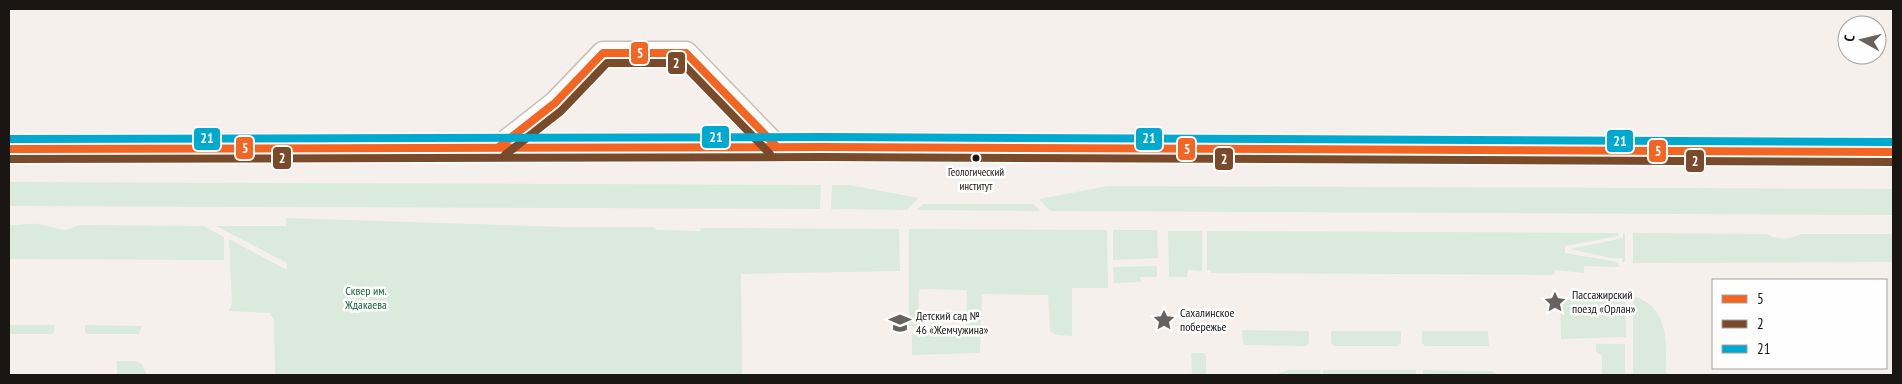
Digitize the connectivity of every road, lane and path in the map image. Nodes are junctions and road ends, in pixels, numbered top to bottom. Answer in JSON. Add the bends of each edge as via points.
{"nodes":[{"id":1,"x":499,"y":147,"type":"junction"},
{"id":2,"x":777,"y":147,"type":"junction"},
{"id":3,"x":9,"y":149,"type":"edge"},
{"id":4,"x":1893,"y":152,"type":"edge"}],
"edges":[{"from":1,"to":2,"type":"main road"},
{"from":1,"to":2,"type":"street","via":[[555,103],[603,52],[686,53]]},
{"from":1,"to":3,"type":"main road"},
{"from":2,"to":4,"type":"main road"}]}
